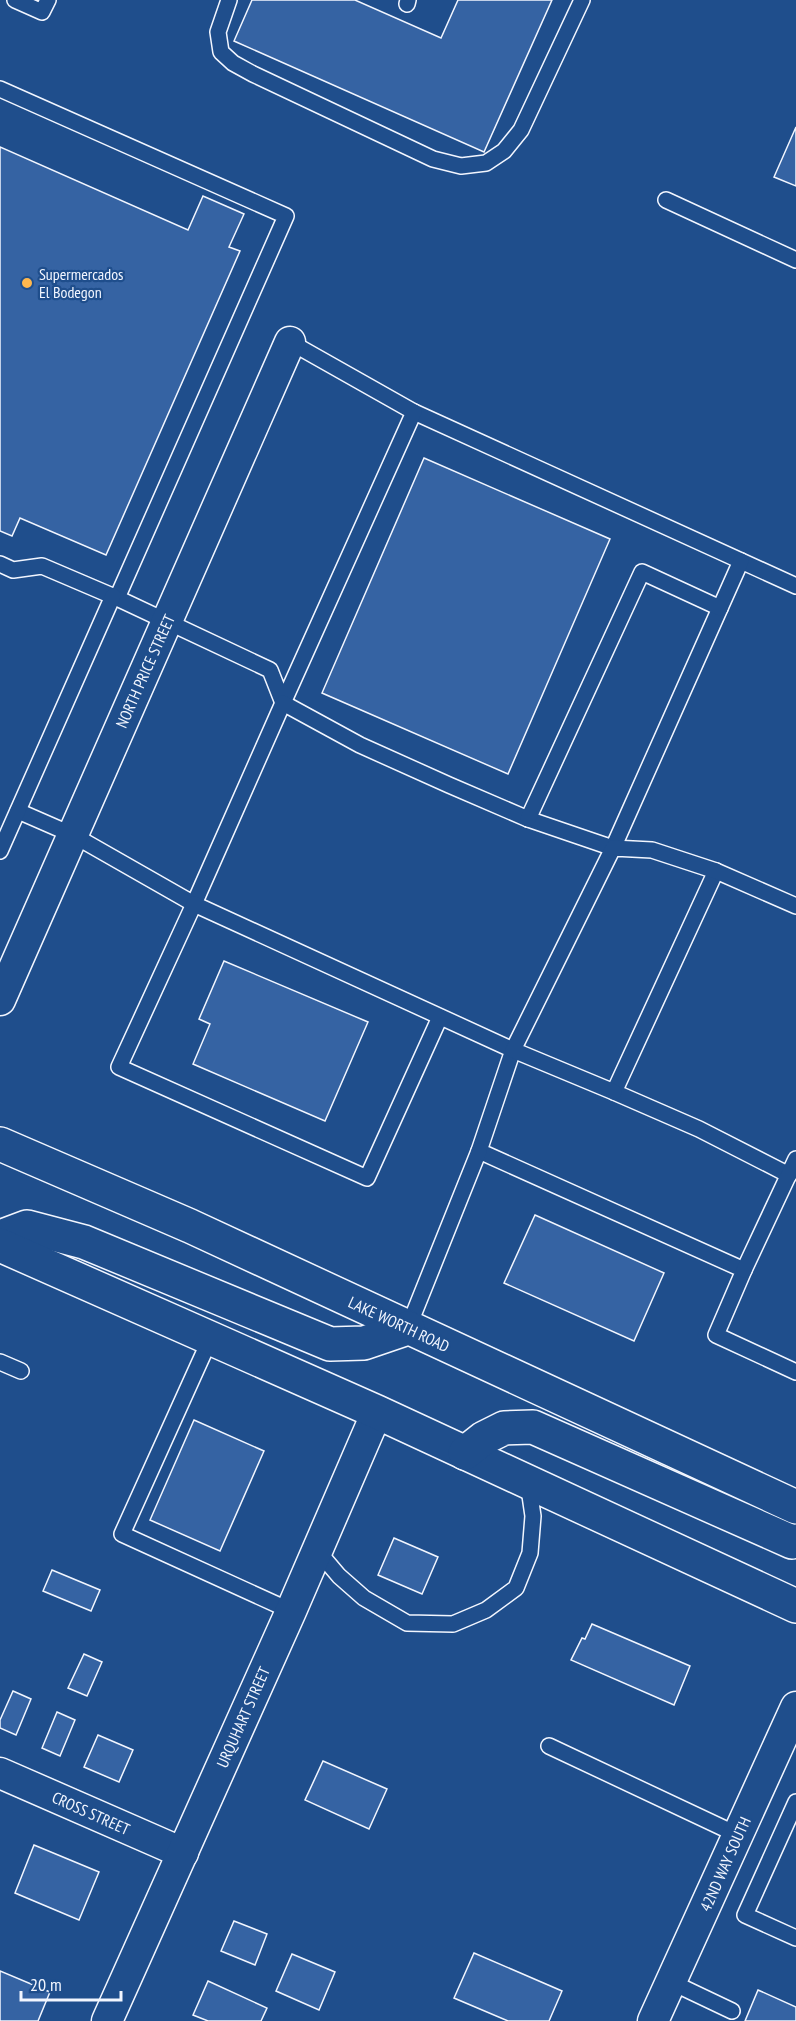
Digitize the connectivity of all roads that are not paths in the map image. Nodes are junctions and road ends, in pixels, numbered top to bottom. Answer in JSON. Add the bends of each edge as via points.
{"nodes":[{"id":1,"x":15,"y":0,"type":"edge"},
{"id":2,"x":48,"y":0,"type":"edge"},
{"id":3,"x":229,"y":0,"type":"edge"},
{"id":4,"x":582,"y":0,"type":"edge"},
{"id":5,"x":0,"y":89,"type":"edge"},
{"id":6,"x":666,"y":200,"type":"dead end"},
{"id":7,"x":796,"y":260,"type":"edge"},
{"id":8,"x":290,"y":342,"type":"joint"},
{"id":9,"x":414,"y":412,"type":"junction"},
{"id":10,"x":741,"y":561,"type":"junction"},
{"id":11,"x":0,"y":564,"type":"edge"},
{"id":12,"x":796,"y":586,"type":"edge"},
{"id":13,"x":115,"y":597,"type":"junction"},
{"id":14,"x":720,"y":608,"type":"junction"},
{"id":15,"x":167,"y":621,"type":"junction"},
{"id":16,"x":283,"y":704,"type":"junction"},
{"id":17,"x":18,"y":811,"type":"junction"},
{"id":18,"x":528,"y":819,"type":"junction"},
{"id":19,"x":73,"y":835,"type":"junction"},
{"id":20,"x":613,"y":848,"type":"junction"},
{"id":21,"x":0,"y":851,"type":"edge"},
{"id":22,"x":716,"y":871,"type":"junction"},
{"id":23,"x":194,"y":904,"type":"junction"},
{"id":24,"x":796,"y":906,"type":"edge"},
{"id":25,"x":0,"y":1000,"type":"edge"},
{"id":26,"x":440,"y":1017,"type":"junction"},
{"id":27,"x":513,"y":1050,"type":"junction"},
{"id":28,"x":614,"y":1092,"type":"junction"},
{"id":29,"x":0,"y":1144,"type":"edge"},
{"id":30,"x":479,"y":1150,"type":"junction"},
{"id":31,"x":796,"y":1160,"type":"edge"},
{"id":32,"x":789,"y":1175,"type":"junction"},
{"id":33,"x":0,"y":1238,"type":"edge"},
{"id":34,"x":0,"y":1245,"type":"edge"},
{"id":35,"x":744,"y":1270,"type":"junction"},
{"id":36,"x":408,"y":1328,"type":"junction"},
{"id":37,"x":211,"y":1337,"type":"junction"},
{"id":38,"x":0,"y":1362,"type":"edge"},
{"id":39,"x":21,"y":1371,"type":"dead end"},
{"id":40,"x":796,"y":1371,"type":"edge"},
{"id":41,"x":377,"y":1412,"type":"junction"},
{"id":42,"x":465,"y":1453,"type":"junction"},
{"id":43,"x":528,"y":1482,"type":"junction"},
{"id":44,"x":796,"y":1507,"type":"edge"},
{"id":45,"x":796,"y":1541,"type":"edge"},
{"id":46,"x":317,"y":1551,"type":"junction"},
{"id":47,"x":795,"y":1604,"type":"edge"},
{"id":48,"x":291,"y":1611,"type":"junction"},
{"id":49,"x":796,"y":1707,"type":"edge"},
{"id":50,"x":549,"y":1746,"type":"dead end"},
{"id":51,"x":0,"y":1773,"type":"edge"},
{"id":52,"x":796,"y":1802,"type":"edge"},
{"id":53,"x":738,"y":1835,"type":"junction"},
{"id":54,"x":183,"y":1853,"type":"junction"},
{"id":55,"x":796,"y":1938,"type":"edge"},
{"id":56,"x":671,"y":1982,"type":"junction"},
{"id":57,"x":732,"y":2011,"type":"dead end"},
{"id":58,"x":107,"y":2021,"type":"edge"},
{"id":59,"x":653,"y":2021,"type":"edge"}],
"edges":[{"from":1,"to":2,"type":"lane","via":[[42,12]]},
{"from":3,"to":4,"type":"lane","via":[[218,32],[221,52],[233,63],[433,159],[461,166],[486,163],[504,151],[521,130]]},
{"from":5,"to":13,"type":"lane","via":[[286,216]]},
{"from":6,"to":7,"type":"lane"},
{"from":8,"to":9,"type":"lane"},
{"from":8,"to":15,"type":"street","name":"NORTH PRICE STREET"},
{"from":9,"to":10,"type":"lane"},
{"from":9,"to":16,"type":"lane"},
{"from":10,"to":12,"type":"lane"},
{"from":10,"to":14,"type":"lane"},
{"from":11,"to":13,"type":"lane","via":[[13,570],[42,566]]},
{"from":13,"to":15,"type":"lane"},
{"from":13,"to":17,"type":"lane"},
{"from":14,"to":18,"type":"lane","via":[[642,572]]},
{"from":14,"to":20,"type":"lane"},
{"from":15,"to":16,"type":"lane","via":[[270,670]]},
{"from":15,"to":19,"type":"street","name":"NORTH PRICE STREET"},
{"from":16,"to":18,"type":"lane","via":[[360,745]]},
{"from":16,"to":23,"type":"lane"},
{"from":17,"to":19,"type":"lane"},
{"from":17,"to":21,"type":"lane"},
{"from":18,"to":20,"type":"lane"},
{"from":19,"to":23,"type":"lane"},
{"from":19,"to":25,"type":"street","name":"NORTH PRICE STREET"},
{"from":20,"to":22,"type":"lane","via":[[652,850]]},
{"from":20,"to":27,"type":"lane"},
{"from":22,"to":24,"type":"lane"},
{"from":22,"to":28,"type":"lane"},
{"from":23,"to":26,"type":"lane"},
{"from":23,"to":26,"type":"lane","via":[[119,1067],[367,1178]]},
{"from":26,"to":27,"type":"lane"},
{"from":27,"to":28,"type":"lane"},
{"from":27,"to":30,"type":"lane"},
{"from":28,"to":32,"type":"lane"},
{"from":29,"to":36,"type":"main road","name":"LAKE WORTH ROAD","via":[[190,1226]]},
{"from":30,"to":35,"type":"lane"},
{"from":30,"to":36,"type":"lane"},
{"from":31,"to":32,"type":"lane"},
{"from":32,"to":35,"type":"lane"},
{"from":33,"to":36,"type":"main road","via":[[27,1227],[84,1242],[330,1344],[364,1343]]},
{"from":34,"to":37,"type":"main road"},
{"from":35,"to":40,"type":"lane","via":[[716,1335]]},
{"from":36,"to":44,"type":"main road","name":"LAKE WORTH ROAD"},
{"from":37,"to":41,"type":"main road"},
{"from":37,"to":48,"type":"lane","via":[[122,1534]]},
{"from":38,"to":39,"type":"lane"},
{"from":41,"to":42,"type":"main road"},
{"from":41,"to":46,"type":"street","name":"URQUHART STREET"},
{"from":42,"to":43,"type":"main road"},
{"from":42,"to":45,"type":"main road","via":[[504,1428],[533,1427]]},
{"from":43,"to":46,"type":"lane","via":[[533,1516],[530,1553],[516,1587],[486,1610],[453,1624],[407,1623],[364,1598]]},
{"from":43,"to":47,"type":"main road"},
{"from":46,"to":48,"type":"street","name":"URQUHART STREET"},
{"from":48,"to":54,"type":"street","name":"URQUHART STREET"},
{"from":49,"to":53,"type":"street","name":"42ND WAY SOUTH"},
{"from":50,"to":53,"type":"lane"},
{"from":51,"to":54,"type":"street","name":"CROSS STREET"},
{"from":52,"to":55,"type":"lane","via":[[745,1915]]},
{"from":53,"to":56,"type":"street","name":"42ND WAY SOUTH"},
{"from":54,"to":58,"type":"street","name":"URQUHART STREET"},
{"from":56,"to":57,"type":"lane"},
{"from":56,"to":59,"type":"street","name":"42ND WAY SOUTH"}]}
